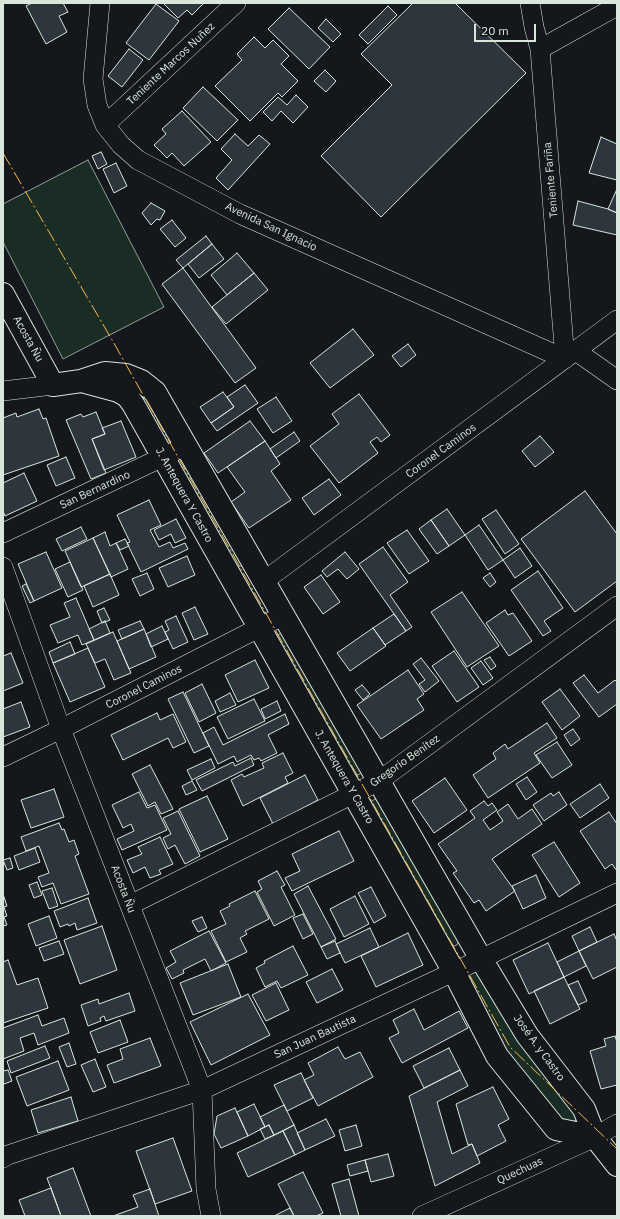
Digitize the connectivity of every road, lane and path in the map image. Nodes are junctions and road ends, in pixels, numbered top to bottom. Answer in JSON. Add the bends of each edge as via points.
{"nodes":[{"id":1,"x":100,"y":3,"type":"edge"},
{"id":2,"x":236,"y":3,"type":"edge"},
{"id":3,"x":530,"y":3,"type":"edge"},
{"id":4,"x":617,"y":6,"type":"edge"},
{"id":5,"x":540,"y":49,"type":"junction"},
{"id":6,"x":105,"y":126,"type":"junction"},
{"id":7,"x":3,"y":294,"type":"edge"},
{"id":8,"x":617,"y":320,"type":"edge"},
{"id":9,"x":571,"y":355,"type":"junction"},
{"id":10,"x":617,"y":380,"type":"edge"},
{"id":11,"x":81,"y":381,"type":"junction"},
{"id":12,"x":53,"y":385,"type":"junction"},
{"id":13,"x":3,"y":391,"type":"edge"},
{"id":14,"x":186,"y":446,"type":"junction"},
{"id":15,"x":163,"y":458,"type":"junction"},
{"id":16,"x":3,"y":533,"type":"edge"},
{"id":17,"x":3,"y":568,"type":"edge"},
{"id":18,"x":264,"y":581,"type":"junction"},
{"id":19,"x":617,"y":606,"type":"edge"},
{"id":20,"x":284,"y":615,"type":"junction"},
{"id":21,"x":259,"y":628,"type":"junction"},
{"id":22,"x":61,"y":729,"type":"junction"},
{"id":23,"x":3,"y":757,"type":"edge"},
{"id":24,"x":379,"y":781,"type":"junction"},
{"id":25,"x":353,"y":794,"type":"junction"},
{"id":26,"x":617,"y":893,"type":"edge"},
{"id":27,"x":130,"y":905,"type":"junction"},
{"id":28,"x":481,"y":959,"type":"junction"},
{"id":29,"x":454,"y":972,"type":"junction"},
{"id":30,"x":202,"y":1090,"type":"junction"},
{"id":31,"x":617,"y":1124,"type":"edge"},
{"id":32,"x":595,"y":1137,"type":"junction"},
{"id":33,"x":5,"y":1151,"type":"edge"},
{"id":34,"x":617,"y":1165,"type":"edge"},
{"id":35,"x":211,"y":1216,"type":"edge"},
{"id":36,"x":422,"y":1216,"type":"edge"}],
"edges":[{"from":1,"to":6,"type":"street","name":"Avenida San Ignacio","via":[[94,79],[97,105]]},
{"from":2,"to":6,"type":"street","name":"Teniente Marcos Nuñez"},
{"from":3,"to":5,"type":"street","name":"Teniente Fariña"},
{"from":4,"to":5,"type":"street"},
{"from":5,"to":9,"type":"street","name":"Teniente Fariña"},
{"from":6,"to":9,"type":"street","name":"Avenida San Ignacio","via":[[138,160],[240,214]]},
{"from":7,"to":12,"type":"street","name":"Acosta Ñu"},
{"from":8,"to":9,"type":"street","name":"Coronel Caminos"},
{"from":9,"to":10,"type":"street","name":"Avenida San Ignacio"},
{"from":9,"to":18,"type":"street","name":"Coronel Caminos"},
{"from":11,"to":12,"type":"street","name":"J. Antequera Y Castro"},
{"from":11,"to":14,"type":"street","name":"J. Antequera Y Castro","via":[[105,373],[126,375],[141,381],[155,392]]},
{"from":11,"to":15,"type":"street","name":"J. Antequera Y Castro","via":[[127,396]]},
{"from":12,"to":13,"type":"street"},
{"from":14,"to":15,"type":"street","name":"San Bernardino"},
{"from":14,"to":18,"type":"street","name":"J. Antequera Y Castro"},
{"from":15,"to":16,"type":"street","name":"San Bernardino"},
{"from":15,"to":21,"type":"street","name":"J. Antequera Y Castro"},
{"from":17,"to":22,"type":"street","name":"Acosta Ñu"},
{"from":18,"to":20,"type":"street","name":"J. Antequera Y Castro"},
{"from":19,"to":24,"type":"street","name":"Gregorio Benítez"},
{"from":20,"to":21,"type":"street","name":"Coronel Caminos"},
{"from":20,"to":24,"type":"street","name":"J. Antequera Y Castro"},
{"from":21,"to":22,"type":"street","name":"Coronel Caminos"},
{"from":21,"to":25,"type":"street","name":"J. Antequera Y Castro"},
{"from":22,"to":23,"type":"street","name":"Coronel Caminos"},
{"from":22,"to":27,"type":"street","name":"Acosta Ñu"},
{"from":24,"to":25,"type":"street","name":"Gregorio Benítez"},
{"from":24,"to":28,"type":"street","name":"J. Antequera Y Castro"},
{"from":25,"to":27,"type":"street","name":"Gregorio Benítez"},
{"from":25,"to":29,"type":"street","name":"J. Antequera Y Castro"},
{"from":26,"to":28,"type":"street","name":"San Juan Bautista"},
{"from":27,"to":30,"type":"street","name":"Acosta Ñu"},
{"from":28,"to":29,"type":"street","name":"San Juan Bautista"},
{"from":28,"to":32,"type":"street","name":"José A. y Castro","via":[[527,1035],[584,1109]]},
{"from":29,"to":30,"type":"street","name":"San Juan Bautista"},
{"from":29,"to":32,"type":"street","name":"J. Antequera Y Castro","via":[[497,1056],[556,1129]]},
{"from":30,"to":33,"type":"street","name":"San Juan Bautista"},
{"from":30,"to":35,"type":"street","name":"Acosta Ñu","via":[[206,1189]]},
{"from":31,"to":32,"type":"street","name":"Quechuas"},
{"from":32,"to":34,"type":"street"},
{"from":32,"to":36,"type":"street","name":"Quechuas"}]}
